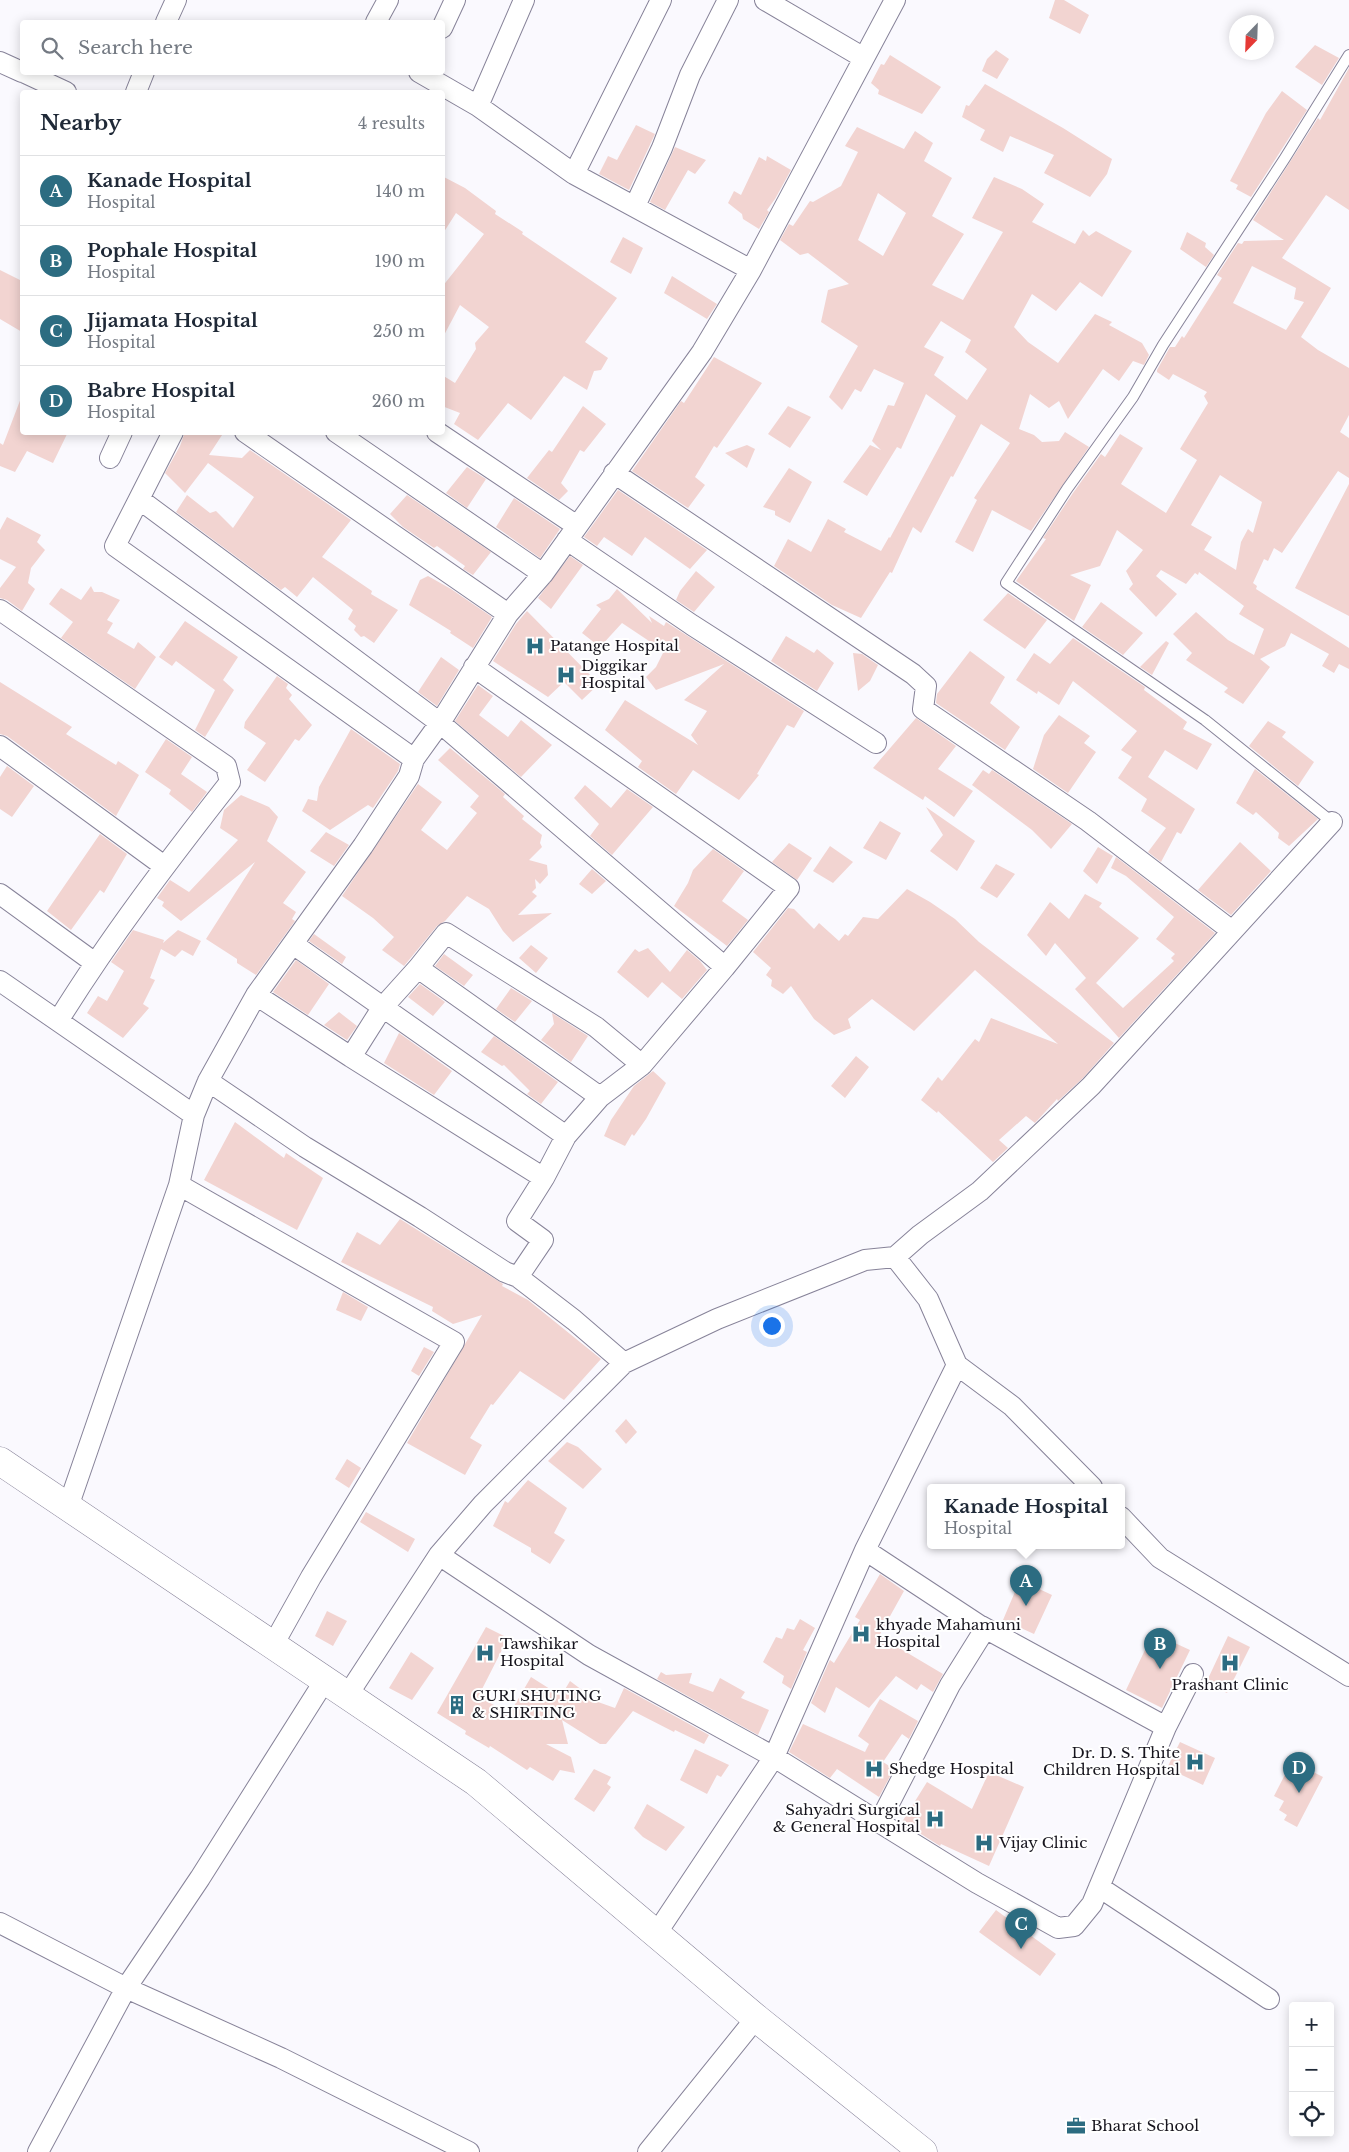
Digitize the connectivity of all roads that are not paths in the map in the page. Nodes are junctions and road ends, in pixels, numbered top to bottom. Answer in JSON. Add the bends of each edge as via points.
{"nodes":[{"id":1,"x":176,"y":0,"type":"edge"},
{"id":2,"x":455,"y":0,"type":"edge"},
{"id":3,"x":524,"y":0,"type":"edge"},
{"id":4,"x":662,"y":0,"type":"edge"},
{"id":5,"x":728,"y":0,"type":"edge"},
{"id":6,"x":764,"y":0,"type":"edge"},
{"id":7,"x":896,"y":0,"type":"edge"},
{"id":8,"x":167,"y":20,"type":"edge"},
{"id":9,"x":445,"y":22,"type":"edge"},
{"id":10,"x":1349,"y":55,"type":"edge"},
{"id":11,"x":864,"y":58,"type":"junction"},
{"id":12,"x":0,"y":62,"type":"edge"},
{"id":13,"x":20,"y":71,"type":"edge"},
{"id":14,"x":29,"y":75,"type":"edge"},
{"id":15,"x":143,"y":75,"type":"edge"},
{"id":16,"x":424,"y":75,"type":"edge"},
{"id":17,"x":62,"y":90,"type":"edge"},
{"id":18,"x":137,"y":90,"type":"edge"},
{"id":19,"x":478,"y":106,"type":"junction"},
{"id":20,"x":574,"y":174,"type":"junction"},
{"id":21,"x":635,"y":206,"type":"junction"},
{"id":22,"x":751,"y":270,"type":"junction"},
{"id":23,"x":121,"y":435,"type":"edge"},
{"id":24,"x":171,"y":435,"type":"edge"},
{"id":25,"x":249,"y":435,"type":"edge"},
{"id":26,"x":340,"y":435,"type":"edge"},
{"id":27,"x":442,"y":435,"type":"edge"},
{"id":28,"x":110,"y":458,"type":"dead end"},
{"id":29,"x":614,"y":473,"type":"junction"},
{"id":30,"x":139,"y":499,"type":"junction"},
{"id":31,"x":572,"y":533,"type":"junction"},
{"id":32,"x":543,"y":574,"type":"junction"},
{"id":33,"x":0,"y":610,"type":"edge"},
{"id":34,"x":508,"y":614,"type":"junction"},
{"id":35,"x":474,"y":667,"type":"junction"},
{"id":36,"x":440,"y":723,"type":"junction"},
{"id":37,"x":876,"y":743,"type":"dead end"},
{"id":38,"x":0,"y":746,"type":"edge"},
{"id":39,"x":414,"y":759,"type":"junction"},
{"id":40,"x":1332,"y":822,"type":"joint"},
{"id":41,"x":164,"y":866,"type":"junction"},
{"id":42,"x":0,"y":894,"type":"edge"},
{"id":43,"x":1232,"y":931,"type":"junction"},
{"id":44,"x":292,"y":944,"type":"junction"},
{"id":45,"x":94,"y":963,"type":"junction"},
{"id":46,"x":725,"y":966,"type":"junction"},
{"id":47,"x":418,"y":968,"type":"junction"},
{"id":48,"x":0,"y":981,"type":"edge"},
{"id":49,"x":256,"y":995,"type":"junction"},
{"id":50,"x":382,"y":1008,"type":"junction"},
{"id":51,"x":58,"y":1021,"type":"junction"},
{"id":52,"x":351,"y":1057,"type":"junction"},
{"id":53,"x":642,"y":1065,"type":"junction"},
{"id":54,"x":208,"y":1081,"type":"junction"},
{"id":55,"x":600,"y":1097,"type":"junction"},
{"id":56,"x":194,"y":1115,"type":"junction"},
{"id":57,"x":566,"y":1136,"type":"junction"},
{"id":58,"x":544,"y":1178,"type":"junction"},
{"id":59,"x":179,"y":1185,"type":"junction"},
{"id":60,"x":894,"y":1257,"type":"junction"},
{"id":61,"x":518,"y":1277,"type":"junction"},
{"id":62,"x":624,"y":1363,"type":"junction"},
{"id":63,"x":957,"y":1365,"type":"junction"},
{"id":64,"x":0,"y":1460,"type":"edge"},
{"id":65,"x":1089,"y":1484,"type":"edge"},
{"id":66,"x":68,"y":1506,"type":"junction"},
{"id":67,"x":1125,"y":1521,"type":"edge"},
{"id":68,"x":865,"y":1550,"type":"junction"},
{"id":69,"x":440,"y":1555,"type":"junction"},
{"id":70,"x":981,"y":1626,"type":"junction"},
{"id":71,"x":273,"y":1645,"type":"junction"},
{"id":72,"x":1193,"y":1674,"type":"dead end"},
{"id":73,"x":1349,"y":1676,"type":"edge"},
{"id":74,"x":324,"y":1680,"type":"junction"},
{"id":75,"x":347,"y":1696,"type":"junction"},
{"id":76,"x":1166,"y":1726,"type":"junction"},
{"id":77,"x":774,"y":1757,"type":"junction"},
{"id":78,"x":879,"y":1823,"type":"junction"},
{"id":79,"x":1099,"y":1887,"type":"junction"},
{"id":80,"x":0,"y":1923,"type":"edge"},
{"id":81,"x":656,"y":1934,"type":"junction"},
{"id":82,"x":126,"y":1988,"type":"junction"},
{"id":83,"x":1268,"y":2000,"type":"dead end"},
{"id":84,"x":756,"y":2018,"type":"junction"},
{"id":85,"x":38,"y":2152,"type":"edge"},
{"id":86,"x":469,"y":2152,"type":"edge"},
{"id":87,"x":648,"y":2152,"type":"edge"},
{"id":88,"x":923,"y":2152,"type":"edge"}],
"edges":[{"from":1,"to":8,"type":"street"},
{"from":2,"to":9,"type":"street"},
{"from":3,"to":19,"type":"street"},
{"from":4,"to":20,"type":"street"},
{"from":5,"to":21,"type":"street","via":[[690,75]]},
{"from":6,"to":11,"type":"street"},
{"from":7,"to":11,"type":"street"},
{"from":10,"to":40,"type":"lane","via":[[1133,397],[1067,489],[1006,583],[1206,720]]},
{"from":11,"to":22,"type":"street"},
{"from":12,"to":13,"type":"street"},
{"from":14,"to":17,"type":"street"},
{"from":15,"to":18,"type":"street"},
{"from":16,"to":19,"type":"street"},
{"from":19,"to":20,"type":"street"},
{"from":20,"to":21,"type":"street"},
{"from":21,"to":22,"type":"street"},
{"from":22,"to":29,"type":"street","via":[[702,352]]},
{"from":23,"to":28,"type":"street"},
{"from":24,"to":30,"type":"street"},
{"from":25,"to":34,"type":"street"},
{"from":26,"to":32,"type":"street"},
{"from":27,"to":31,"type":"street"},
{"from":29,"to":31,"type":"street"},
{"from":29,"to":43,"type":"street","via":[[912,674],[926,686],[923,709],[1088,821]]},
{"from":30,"to":36,"type":"street"},
{"from":30,"to":39,"type":"street","via":[[114,546]]},
{"from":31,"to":32,"type":"street"},
{"from":31,"to":37,"type":"street","via":[[692,625]]},
{"from":32,"to":34,"type":"street"},
{"from":33,"to":41,"type":"street","via":[[226,766],[230,782]]},
{"from":34,"to":35,"type":"street"},
{"from":35,"to":36,"type":"street"},
{"from":35,"to":46,"type":"street","via":[[789,888]]},
{"from":36,"to":39,"type":"street"},
{"from":36,"to":46,"type":"street"},
{"from":38,"to":41,"type":"street"},
{"from":39,"to":44,"type":"street","via":[[409,776],[363,846]]},
{"from":40,"to":43,"type":"street"},
{"from":41,"to":45,"type":"street"},
{"from":42,"to":45,"type":"street"},
{"from":43,"to":60,"type":"street","via":[[1091,1086],[980,1191]]},
{"from":44,"to":49,"type":"street"},
{"from":44,"to":50,"type":"street"},
{"from":45,"to":51,"type":"street"},
{"from":46,"to":53,"type":"street"},
{"from":47,"to":50,"type":"street"},
{"from":47,"to":53,"type":"street","via":[[446,932],[596,1027]]},
{"from":47,"to":55,"type":"street"},
{"from":48,"to":51,"type":"street"},
{"from":49,"to":52,"type":"street"},
{"from":49,"to":54,"type":"street"},
{"from":50,"to":52,"type":"street"},
{"from":50,"to":57,"type":"street"},
{"from":51,"to":56,"type":"street"},
{"from":52,"to":58,"type":"street"},
{"from":53,"to":55,"type":"street"},
{"from":54,"to":56,"type":"street"},
{"from":54,"to":61,"type":"street","via":[[305,1147],[505,1272]]},
{"from":55,"to":57,"type":"street"},
{"from":56,"to":59,"type":"street"},
{"from":57,"to":58,"type":"street"},
{"from":58,"to":61,"type":"street","via":[[517,1221],[543,1240]]},
{"from":59,"to":66,"type":"street"},
{"from":59,"to":71,"type":"street","via":[[454,1342]]},
{"from":60,"to":62,"type":"street","via":[[866,1260],[848,1267],[717,1319]]},
{"from":60,"to":63,"type":"street","via":[[928,1299]]},
{"from":61,"to":62,"type":"street"},
{"from":62,"to":69,"type":"street","via":[[483,1504]]},
{"from":63,"to":65,"type":"street","via":[[1012,1406]]},
{"from":63,"to":68,"type":"street"},
{"from":64,"to":66,"type":"main road"},
{"from":66,"to":71,"type":"main road"},
{"from":67,"to":73,"type":"street","via":[[1160,1558]]},
{"from":68,"to":70,"type":"street"},
{"from":68,"to":77,"type":"street"},
{"from":69,"to":75,"type":"street"},
{"from":69,"to":77,"type":"street","via":[[589,1655]]},
{"from":70,"to":76,"type":"street"},
{"from":70,"to":78,"type":"street","via":[[986,1629],[950,1685]]},
{"from":71,"to":74,"type":"main road"},
{"from":72,"to":76,"type":"street"},
{"from":74,"to":75,"type":"main road"},
{"from":74,"to":82,"type":"street","via":[[200,1878]]},
{"from":75,"to":81,"type":"main road","via":[[476,1782]]},
{"from":76,"to":79,"type":"street"},
{"from":77,"to":78,"type":"street"},
{"from":77,"to":81,"type":"street"},
{"from":78,"to":79,"type":"street","via":[[1058,1928],[1074,1926],[1092,1904]]},
{"from":79,"to":83,"type":"street"},
{"from":80,"to":82,"type":"street"},
{"from":81,"to":84,"type":"main road"},
{"from":82,"to":85,"type":"street"},
{"from":82,"to":86,"type":"street","via":[[281,2058]]},
{"from":84,"to":87,"type":"street"},
{"from":84,"to":88,"type":"main road"}]}
